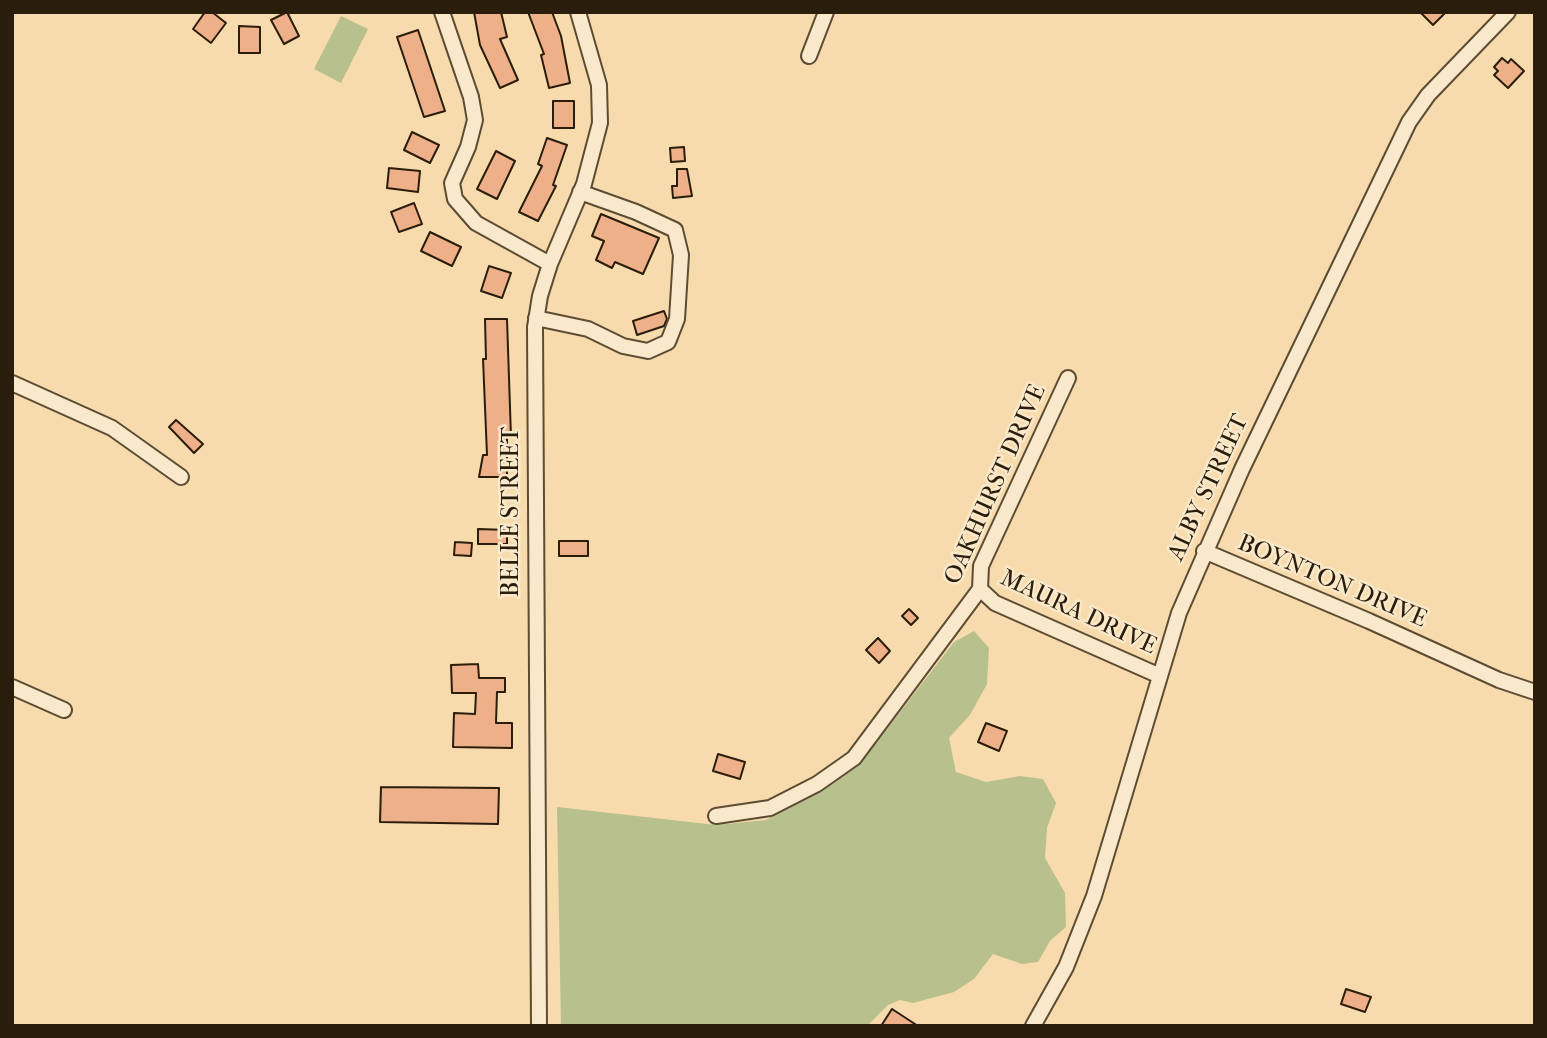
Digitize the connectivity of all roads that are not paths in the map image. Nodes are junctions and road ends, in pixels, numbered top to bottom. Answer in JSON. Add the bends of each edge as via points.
{"nodes":[{"id":1,"x":442,"y":12,"type":"edge"},
{"id":2,"x":578,"y":12,"type":"edge"},
{"id":3,"x":826,"y":12,"type":"edge"},
{"id":4,"x":1508,"y":12,"type":"edge"},
{"id":5,"x":809,"y":56,"type":"dead end"},
{"id":6,"x":580,"y":192,"type":"junction"},
{"id":7,"x":550,"y":264,"type":"junction"},
{"id":8,"x":536,"y":318,"type":"junction"},
{"id":9,"x":1068,"y":378,"type":"dead end"},
{"id":10,"x":12,"y":383,"type":"edge"},
{"id":11,"x":181,"y":477,"type":"dead end"},
{"id":12,"x":1204,"y":551,"type":"junction"},
{"id":13,"x":980,"y":589,"type":"junction"},
{"id":14,"x":1160,"y":676,"type":"junction"},
{"id":15,"x":12,"y":687,"type":"edge"},
{"id":16,"x":1535,"y":692,"type":"edge"},
{"id":17,"x":64,"y":710,"type":"dead end"},
{"id":18,"x":716,"y":816,"type":"dead end"},
{"id":19,"x":539,"y":1026,"type":"edge"},
{"id":20,"x":1033,"y":1026,"type":"edge"}],
"edges":[{"from":1,"to":7,"type":"street","via":[[475,120],[452,183],[455,199],[476,223]]},
{"from":2,"to":6,"type":"street","name":"BELLE STREET","via":[[594,62],[601,105],[597,142]]},
{"from":3,"to":5,"type":"street"},
{"from":4,"to":12,"type":"street","name":"ALBY STREET","via":[[1428,94],[1398,140]]},
{"from":6,"to":7,"type":"street","name":"BELLE STREET"},
{"from":6,"to":8,"type":"street","via":[[675,230],[681,255],[677,319],[668,342],[648,351],[623,346],[588,329]]},
{"from":7,"to":8,"type":"street","name":"BELLE STREET"},
{"from":8,"to":19,"type":"street","name":"BELLE STREET"},
{"from":9,"to":13,"type":"street","name":"OAKHURST DRIVE","via":[[981,566]]},
{"from":10,"to":11,"type":"street","via":[[112,428]]},
{"from":12,"to":14,"type":"street","name":"ALBY STREET"},
{"from":12,"to":16,"type":"street","name":"BOYNTON DRIVE"},
{"from":13,"to":14,"type":"street","name":"MAURA DRIVE","via":[[995,603]]},
{"from":13,"to":18,"type":"street","name":"OAKHURST DRIVE","via":[[854,758],[770,808]]},
{"from":14,"to":20,"type":"street","name":"ALBY STREET","via":[[1094,896],[1066,967]]},
{"from":15,"to":17,"type":"street"}]}
